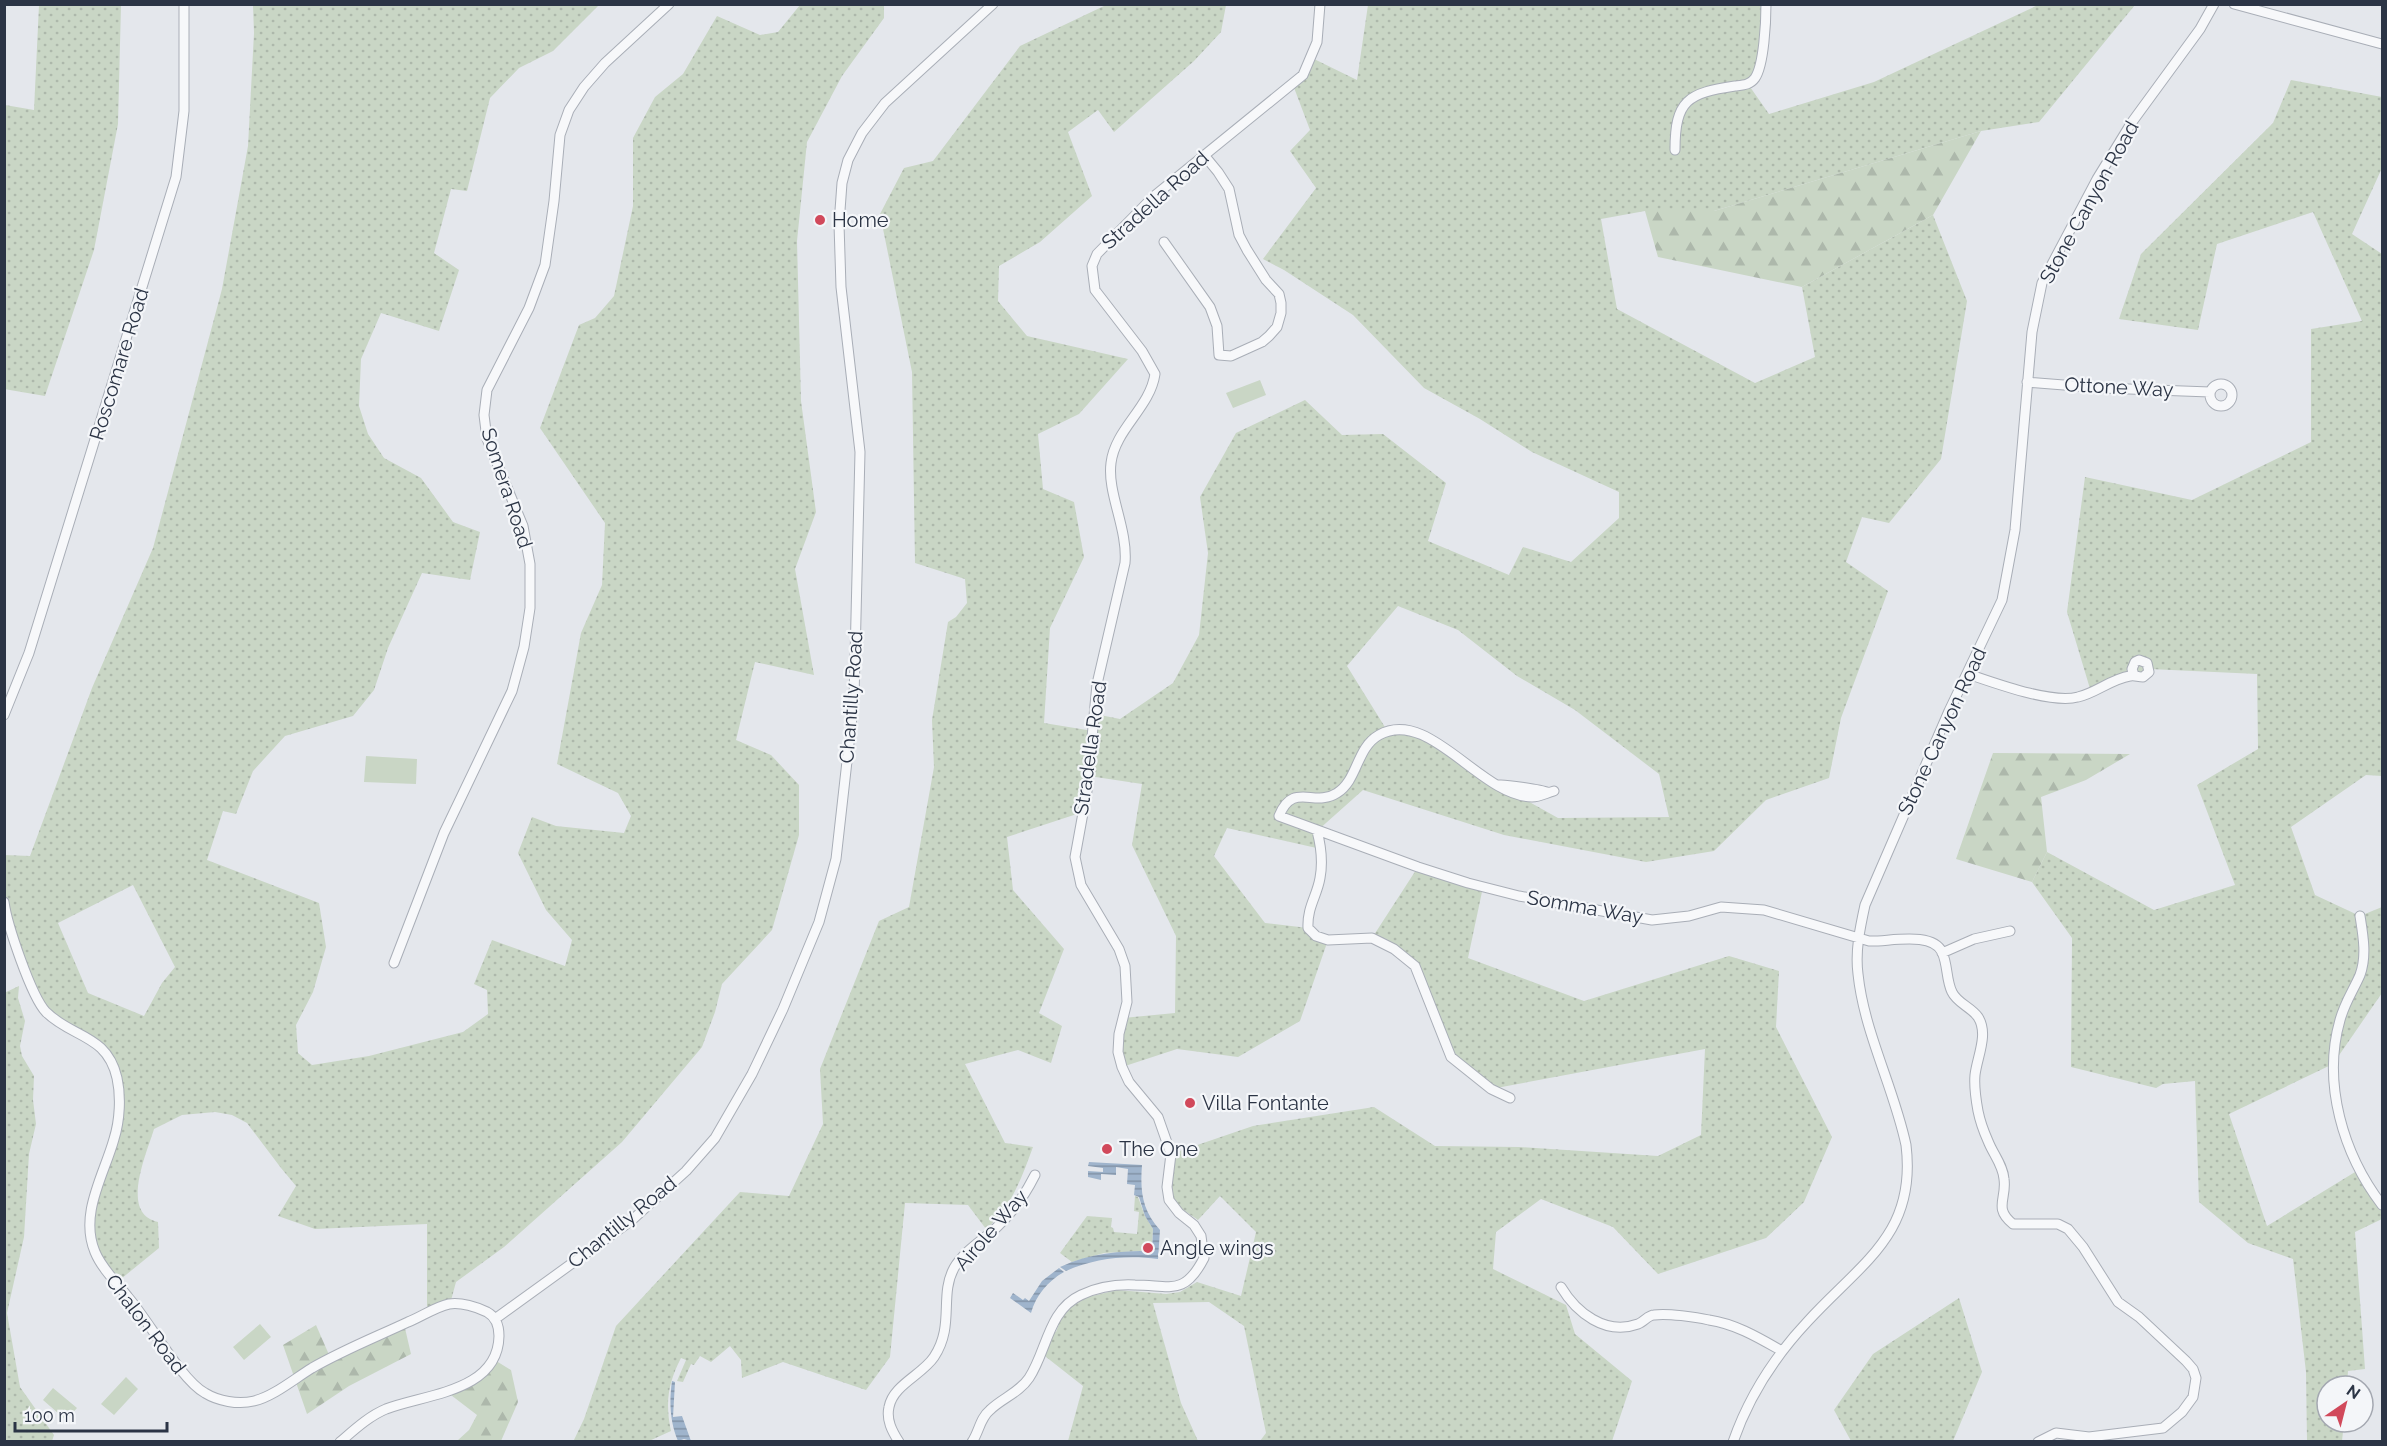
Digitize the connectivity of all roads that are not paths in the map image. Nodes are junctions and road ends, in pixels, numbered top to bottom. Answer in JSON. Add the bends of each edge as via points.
{"nodes":[{"id":1,"x":184,"y":4,"type":"edge"},
{"id":2,"x":669,"y":4,"type":"edge"},
{"id":3,"x":993,"y":4,"type":"edge"},
{"id":4,"x":1320,"y":4,"type":"edge"},
{"id":5,"x":1766,"y":4,"type":"edge"},
{"id":6,"x":2214,"y":4,"type":"edge"},
{"id":7,"x":2234,"y":4,"type":"edge"},
{"id":8,"x":2382,"y":44,"type":"edge"},
{"id":9,"x":1675,"y":150,"type":"dead end"},
{"id":10,"x":1204,"y":155,"type":"junction"},
{"id":11,"x":1164,"y":242,"type":"dead end"},
{"id":12,"x":2027,"y":382,"type":"junction"},
{"id":13,"x":2210,"y":392,"type":"dead end"},
{"id":14,"x":1968,"y":674,"type":"junction"},
{"id":15,"x":2134,"y":675,"type":"dead end"},
{"id":16,"x":4,"y":715,"type":"edge"},
{"id":17,"x":1550,"y":792,"type":"dead end"},
{"id":18,"x":1317,"y":831,"type":"junction"},
{"id":19,"x":4,"y":902,"type":"edge"},
{"id":20,"x":2360,"y":916,"type":"dead end"},
{"id":21,"x":2010,"y":931,"type":"dead end"},
{"id":22,"x":1858,"y":938,"type":"junction"},
{"id":23,"x":1942,"y":953,"type":"junction"},
{"id":24,"x":394,"y":963,"type":"dead end"},
{"id":25,"x":1510,"y":1098,"type":"dead end"},
{"id":26,"x":1035,"y":1175,"type":"dead end"},
{"id":27,"x":2382,"y":1205,"type":"edge"},
{"id":28,"x":1561,"y":1287,"type":"dead end"},
{"id":29,"x":495,"y":1319,"type":"junction"},
{"id":30,"x":1782,"y":1351,"type":"junction"},
{"id":31,"x":340,"y":1442,"type":"edge"},
{"id":32,"x":899,"y":1442,"type":"edge"},
{"id":33,"x":972,"y":1442,"type":"edge"},
{"id":34,"x":1733,"y":1442,"type":"edge"},
{"id":35,"x":2038,"y":1442,"type":"edge"}],
"edges":[{"from":1,"to":16,"type":"street","name":"Roscomare Road","via":[[184,111],[176,177],[29,653]]},
{"from":2,"to":24,"type":"street","name":"Somera Road","via":[[584,87],[569,110],[560,135],[545,265],[529,308],[488,390],[484,415],[487,439],[524,526],[530,564],[530,608],[522,656],[512,692],[444,832]]},
{"from":3,"to":29,"type":"street","name":"Chantilly Road","via":[[885,103],[862,133],[842,183],[838,224],[840,287],[860,452],[854,699],[836,859],[819,922],[783,1009],[715,1138],[686,1171],[632,1220]]},
{"from":4,"to":10,"type":"street","name":"Stradella Road","via":[[1317,42],[1303,75]]},
{"from":5,"to":9,"type":"street","via":[[1760,63],[1754,80],[1711,90],[1684,104],[1677,117]]},
{"from":6,"to":12,"type":"street","name":"Stone Canyon Road","via":[[2132,122],[2049,267],[2036,305]]},
{"from":7,"to":8,"type":"street"},
{"from":10,"to":11,"type":"street","via":[[1228,189],[1246,250],[1279,294],[1281,313],[1277,327],[1262,342],[1231,356],[1219,355],[1217,326],[1210,307]]},
{"from":10,"to":33,"type":"street","name":"Stradella Road","via":[[1104,244],[1092,266],[1095,290],[1155,374],[1149,395],[1120,436],[1110,466],[1126,548],[1125,563],[1097,684],[1087,791],[1075,856],[1081,885],[1125,966],[1126,1002],[1118,1052],[1122,1067],[1129,1082],[1158,1117],[1171,1154],[1169,1200],[1201,1236],[1204,1258],[1190,1279],[1179,1286],[1118,1285],[1096,1289],[1067,1302],[1053,1323],[1028,1380],[987,1411]]},
{"from":12,"to":13,"type":"street","name":"Ottone Way"},
{"from":12,"to":14,"type":"street","name":"Stone Canyon Road","via":[[2015,530],[2002,600]]},
{"from":14,"to":15,"type":"street","via":[[2064,699],[2077,698]]},
{"from":14,"to":22,"type":"street","name":"Stone Canyon Road","via":[[1878,872]]},
{"from":17,"to":18,"type":"street","name":"Somma Way","via":[[1529,797],[1506,790],[1480,776],[1433,740],[1413,730],[1400,729],[1380,734],[1368,744],[1349,780],[1335,794],[1292,798],[1284,805],[1279,816]]},
{"from":18,"to":22,"type":"street","name":"Somma Way","via":[[1468,884],[1519,896],[1652,920],[1721,907],[1764,910]]},
{"from":18,"to":25,"type":"street","via":[[1320,878],[1310,904],[1308,928],[1328,940],[1372,938],[1415,966],[1451,1057],[1491,1089]]},
{"from":19,"to":29,"type":"street","name":"Chalon Road","via":[[39,1003],[56,1020],[103,1049],[115,1069],[118,1118],[92,1210],[94,1251],[195,1386],[214,1398],[250,1402],[331,1357],[450,1304],[477,1308]]},
{"from":20,"to":27,"type":"street","via":[[2364,955],[2360,975],[2340,1019],[2333,1049],[2333,1077],[2344,1131],[2360,1169]]},
{"from":21,"to":23,"type":"street","via":[[1974,939]]},
{"from":22,"to":23,"type":"street","name":"Somma Way","via":[[1886,942],[1921,940],[1932,942]]},
{"from":22,"to":30,"type":"street","name":"Stone Canyon Road","via":[[1861,993],[1906,1145],[1904,1198],[1895,1224],[1875,1254]]},
{"from":23,"to":35,"type":"street","via":[[1952,992],[1978,1017],[1982,1027],[1975,1078],[1977,1099],[1985,1134],[2004,1179],[2005,1218],[2013,1224],[2058,1224],[2068,1229],[2118,1302],[2193,1369],[2196,1378],[2193,1396],[2163,1428],[2089,1437],[2056,1433]]},
{"from":26,"to":32,"type":"street","name":"Airole Way","via":[[1014,1209],[954,1268],[947,1285],[944,1337],[920,1373],[894,1393],[889,1407],[888,1421]]},
{"from":28,"to":30,"type":"street","via":[[1571,1304],[1596,1322],[1638,1324],[1652,1314],[1711,1320],[1731,1325]]},
{"from":29,"to":31,"type":"street","via":[[499,1335],[496,1352],[481,1375],[447,1392],[384,1410]]},
{"from":30,"to":34,"type":"street","name":"Stone Canyon Road","via":[[1747,1407]]}]}
